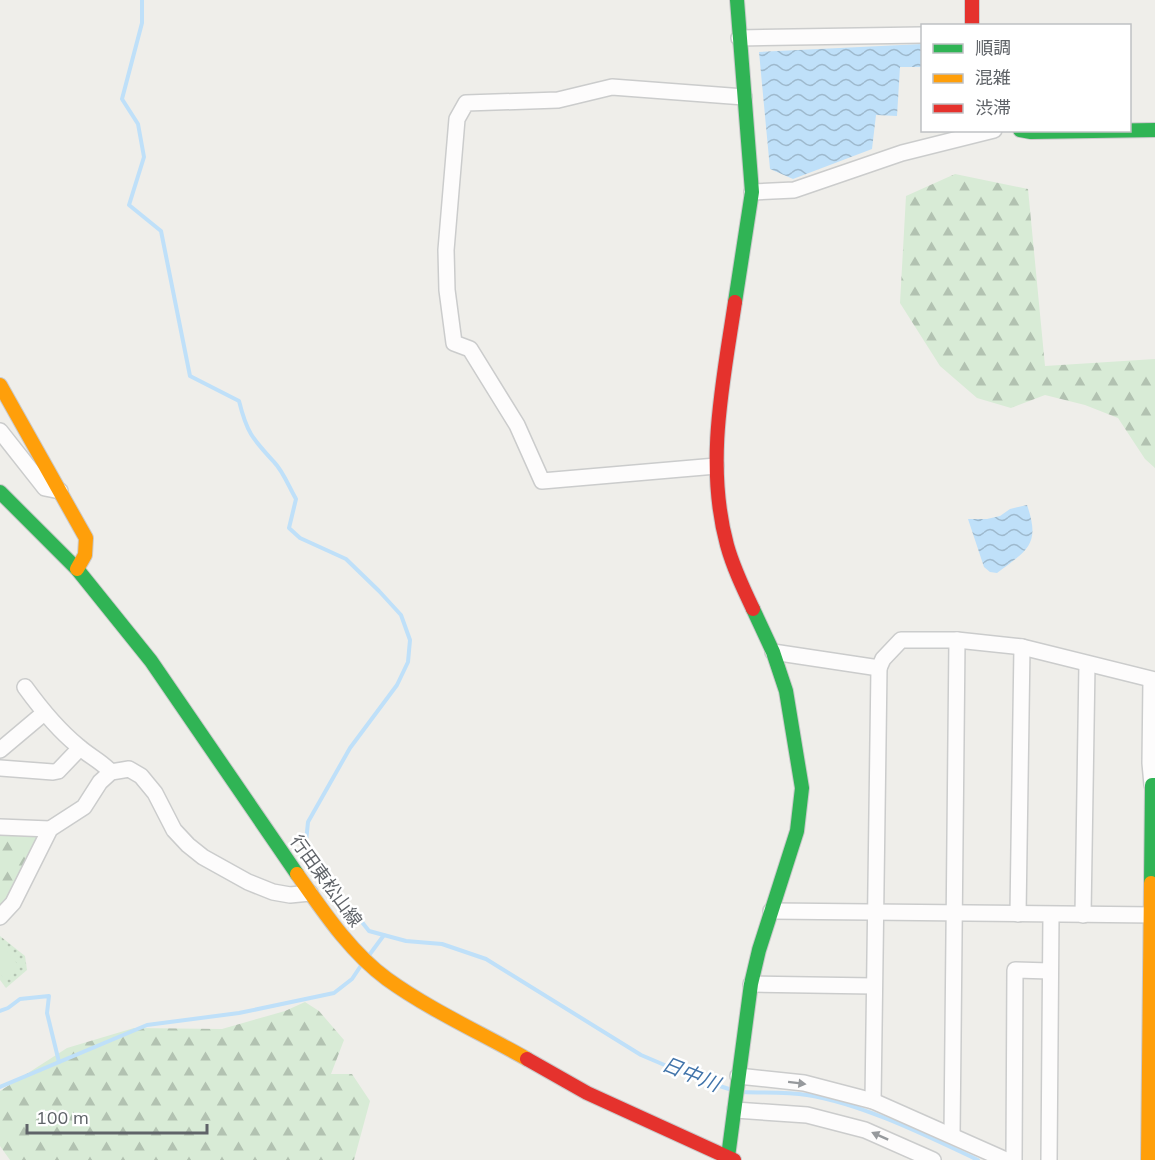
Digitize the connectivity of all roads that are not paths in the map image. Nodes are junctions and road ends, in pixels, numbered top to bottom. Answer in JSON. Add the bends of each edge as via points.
{"nodes":[{"id":1,"x":737,"y":0,"type":"edge"},
{"id":2,"x":972,"y":0,"type":"edge"},
{"id":3,"x":972,"y":24,"type":"edge"},
{"id":4,"x":921,"y":35,"type":"edge"},
{"id":5,"x":739,"y":38,"type":"junction"},
{"id":6,"x":744,"y":97,"type":"junction"},
{"id":7,"x":1131,"y":130,"type":"edge"},
{"id":8,"x":1155,"y":130,"type":"edge"},
{"id":9,"x":986,"y":132,"type":"edge"},
{"id":10,"x":752,"y":192,"type":"junction"},
{"id":11,"x":0,"y":385,"type":"edge"},
{"id":12,"x":0,"y":431,"type":"edge"},
{"id":13,"x":716,"y":466,"type":"junction"},
{"id":14,"x":60,"y":491,"type":"junction"},
{"id":15,"x":0,"y":492,"type":"edge"},
{"id":16,"x":77,"y":569,"type":"junction"},
{"id":17,"x":957,"y":640,"type":"junction"},
{"id":18,"x":1022,"y":646,"type":"junction"},
{"id":19,"x":773,"y":652,"type":"junction"},
{"id":20,"x":1087,"y":664,"type":"junction"},
{"id":21,"x":879,"y":668,"type":"junction"},
{"id":22,"x":1153,"y":680,"type":"edge"},
{"id":23,"x":25,"y":687,"type":"dead end"},
{"id":24,"x":44,"y":713,"type":"junction"},
{"id":25,"x":1153,"y":725,"type":"edge"},
{"id":26,"x":80,"y":748,"type":"junction"},
{"id":27,"x":0,"y":750,"type":"edge"},
{"id":28,"x":0,"y":768,"type":"edge"},
{"id":29,"x":111,"y":772,"type":"junction"},
{"id":30,"x":1154,"y":785,"type":"edge"},
{"id":31,"x":0,"y":827,"type":"edge"},
{"id":32,"x":50,"y":830,"type":"junction"},
{"id":33,"x":1153,"y":853,"type":"edge"},
{"id":34,"x":310,"y":893,"type":"junction"},
{"id":35,"x":771,"y":911,"type":"junction"},
{"id":36,"x":875,"y":912,"type":"junction"},
{"id":37,"x":955,"y":913,"type":"junction"},
{"id":38,"x":1018,"y":914,"type":"junction"},
{"id":39,"x":1051,"y":915,"type":"junction"},
{"id":40,"x":1083,"y":915,"type":"junction"},
{"id":41,"x":1153,"y":915,"type":"edge"},
{"id":42,"x":0,"y":917,"type":"edge"},
{"id":43,"x":1050,"y":971,"type":"junction"},
{"id":44,"x":751,"y":984,"type":"junction"},
{"id":45,"x":873,"y":986,"type":"junction"},
{"id":46,"x":738,"y":1076,"type":"junction"},
{"id":47,"x":873,"y":1101,"type":"junction"},
{"id":48,"x":735,"y":1110,"type":"junction"},
{"id":49,"x":1152,"y":1110,"type":"edge"},
{"id":50,"x":952,"y":1135,"type":"junction"},
{"id":51,"x":731,"y":1158,"type":"edge"},
{"id":52,"x":933,"y":1160,"type":"edge"},
{"id":53,"x":1006,"y":1160,"type":"edge"},
{"id":54,"x":1014,"y":1160,"type":"edge"},
{"id":55,"x":1049,"y":1160,"type":"edge"},
{"id":56,"x":1148,"y":1160,"type":"edge"}],
"edges":[{"from":1,"to":5,"type":"street"},
{"from":2,"to":3,"type":"street"},
{"from":4,"to":5,"type":"street"},
{"from":5,"to":6,"type":"street"},
{"from":6,"to":10,"type":"street"},
{"from":6,"to":13,"type":"street","via":[[612,87],[558,100],[466,103],[456,119],[446,250],[454,343],[470,349],[517,425],[542,481]]},
{"from":7,"to":8,"type":"street"},
{"from":9,"to":10,"type":"street","via":[[902,153],[794,190]]},
{"from":10,"to":13,"type":"street","via":[[717,421]]},
{"from":11,"to":14,"type":"street"},
{"from":12,"to":14,"type":"street","via":[[45,488]]},
{"from":13,"to":19,"type":"street","via":[[727,546]]},
{"from":14,"to":16,"type":"street","via":[[86,538],[85,555]]},
{"from":15,"to":16,"type":"street","name":"行田東松山線"},
{"from":16,"to":34,"type":"street","name":"行田東松山線","via":[[152,661]]},
{"from":17,"to":18,"type":"street"},
{"from":17,"to":21,"type":"street","via":[[902,640]]},
{"from":17,"to":37,"type":"street"},
{"from":18,"to":20,"type":"street"},
{"from":18,"to":38,"type":"street"},
{"from":19,"to":21,"type":"street"},
{"from":19,"to":35,"type":"street","via":[[790,711],[802,788],[797,831]]},
{"from":20,"to":22,"type":"street"},
{"from":20,"to":40,"type":"street"},
{"from":21,"to":36,"type":"street"},
{"from":22,"to":25,"type":"street"},
{"from":23,"to":24,"type":"street"},
{"from":24,"to":26,"type":"street"},
{"from":24,"to":27,"type":"street"},
{"from":25,"to":30,"type":"street","via":[[1150,763]]},
{"from":26,"to":28,"type":"street","via":[[58,771]]},
{"from":26,"to":29,"type":"street"},
{"from":29,"to":32,"type":"street","via":[[84,807]]},
{"from":29,"to":34,"type":"street","via":[[129,769],[141,776],[174,830],[203,856],[273,892]]},
{"from":30,"to":33,"type":"street"},
{"from":31,"to":32,"type":"street"},
{"from":32,"to":42,"type":"street","via":[[13,903]]},
{"from":33,"to":41,"type":"street"},
{"from":34,"to":51,"type":"street","name":"行田東松山線","via":[[362,957],[414,996],[587,1093]]},
{"from":35,"to":36,"type":"street"},
{"from":35,"to":44,"type":"street"},
{"from":36,"to":37,"type":"street"},
{"from":36,"to":45,"type":"street"},
{"from":37,"to":38,"type":"street"},
{"from":37,"to":50,"type":"street"},
{"from":38,"to":39,"type":"street"},
{"from":39,"to":40,"type":"street"},
{"from":39,"to":43,"type":"street"},
{"from":40,"to":41,"type":"street"},
{"from":41,"to":49,"type":"street"},
{"from":43,"to":54,"type":"street","via":[[1015,970]]},
{"from":43,"to":55,"type":"street"},
{"from":44,"to":45,"type":"street"},
{"from":44,"to":46,"type":"street"},
{"from":45,"to":47,"type":"street"},
{"from":46,"to":47,"type":"street","one_way":true,"via":[[804,1083]]},
{"from":46,"to":48,"type":"street"},
{"from":47,"to":50,"type":"street"},
{"from":48,"to":51,"type":"street"},
{"from":52,"to":48,"type":"street","one_way":true,"via":[[865,1130],[807,1115]]},
{"from":49,"to":56,"type":"street"},
{"from":50,"to":53,"type":"street"}]}
